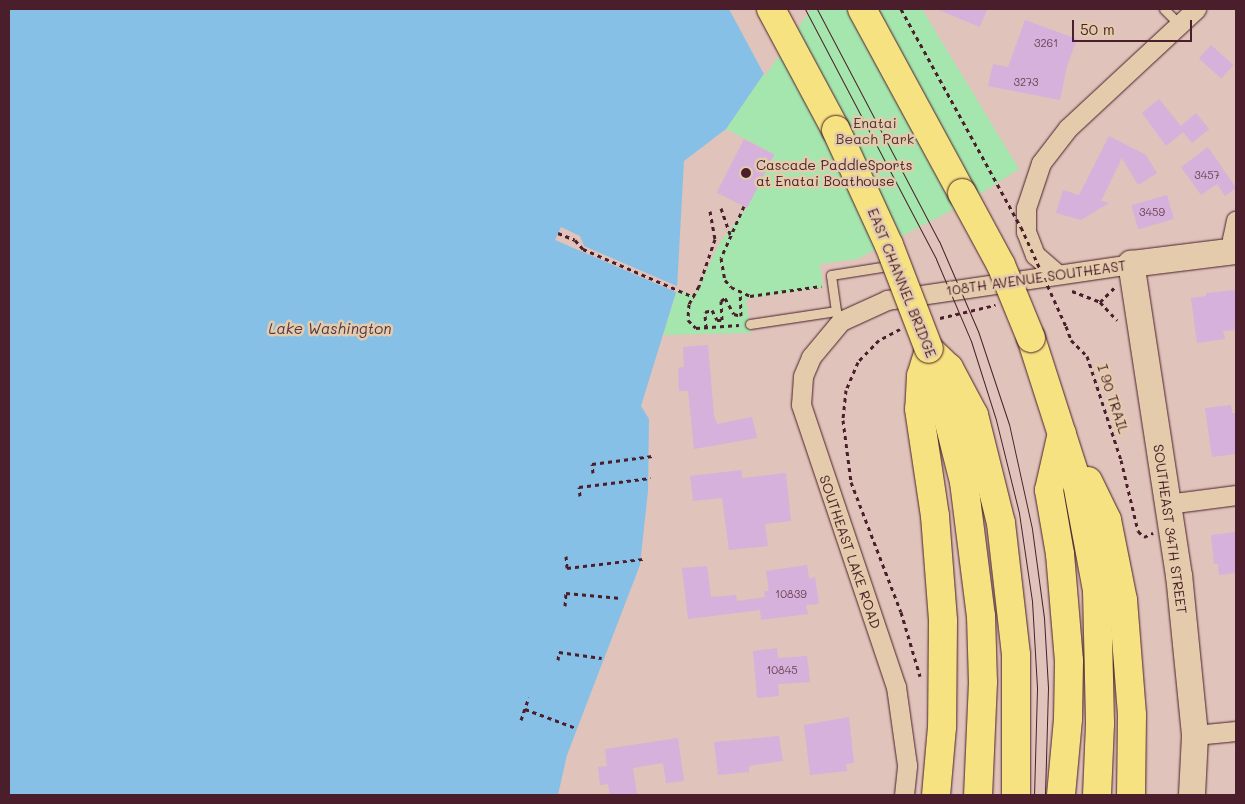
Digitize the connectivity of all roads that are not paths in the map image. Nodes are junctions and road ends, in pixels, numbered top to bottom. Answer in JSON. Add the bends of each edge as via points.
{"nodes":[{"id":1,"x":771,"y":9,"type":"edge"},
{"id":2,"x":862,"y":9,"type":"edge"},
{"id":3,"x":1164,"y":9,"type":"edge"},
{"id":4,"x":1196,"y":9,"type":"edge"},
{"id":5,"x":1179,"y":24,"type":"junction"},
{"id":6,"x":1236,"y":220,"type":"edge"},
{"id":7,"x":1235,"y":251,"type":"edge"},
{"id":8,"x":880,"y":267,"type":"dead end"},
{"id":9,"x":1125,"y":274,"type":"junction"},
{"id":10,"x":1056,"y":285,"type":"junction"},
{"id":11,"x":838,"y":316,"type":"junction"},
{"id":12,"x":750,"y":324,"type":"road end"},
{"id":13,"x":934,"y":366,"type":"junction"},
{"id":14,"x":1063,"y":432,"type":"junction"},
{"id":15,"x":1236,"y":495,"type":"edge"},
{"id":16,"x":1167,"y":504,"type":"junction"},
{"id":17,"x":1236,"y":731,"type":"edge"},
{"id":18,"x":1195,"y":735,"type":"junction"},
{"id":19,"x":904,"y":795,"type":"edge"},
{"id":20,"x":936,"y":795,"type":"edge"},
{"id":21,"x":978,"y":795,"type":"edge"},
{"id":22,"x":1016,"y":795,"type":"edge"},
{"id":23,"x":1061,"y":795,"type":"edge"},
{"id":24,"x":1097,"y":795,"type":"edge"},
{"id":25,"x":1132,"y":795,"type":"edge"},
{"id":26,"x":1192,"y":795,"type":"edge"}],
"edges":[{"from":1,"to":13,"type":"highway","name":"EAST CHANNEL BRIDGE","bridge":true,"via":[[849,155],[903,278]]},
{"from":2,"to":14,"type":"highway","bridge":true,"via":[[1001,265],[1031,338]]},
{"from":3,"to":5,"type":"lane"},
{"from":4,"to":5,"type":"street"},
{"from":5,"to":10,"type":"street","via":[[1068,128],[1041,163],[1026,208],[1026,232],[1035,255]]},
{"from":6,"to":7,"type":"street","via":[[1232,239]]},
{"from":7,"to":9,"type":"street","name":"108TH AVENUE SOUTHEAST"},
{"from":8,"to":11,"type":"lane","via":[[831,275]]},
{"from":9,"to":10,"type":"street","name":"108TH AVENUE SOUTHEAST"},
{"from":9,"to":16,"type":"street","name":"SOUTHEAST 34TH STREET"},
{"from":10,"to":11,"type":"street","name":"108TH AVENUE SOUTHEAST","via":[[887,300]]},
{"from":11,"to":12,"type":"lane"},
{"from":11,"to":19,"type":"street","name":"SOUTHEAST LAKE ROAD","via":[[811,357],[803,376],[801,405],[896,688],[907,765]]},
{"from":13,"to":20,"type":"highway","via":[[919,408],[934,516],[943,621],[942,727]]},
{"from":13,"to":21,"type":"highway","via":[[964,482],[981,616],[983,690]]},
{"from":13,"to":22,"type":"highway","via":[[974,415],[1001,523],[1017,675]]},
{"from":14,"to":23,"type":"highway","via":[[1049,490],[1060,554],[1069,661]]},
{"from":14,"to":24,"type":"highway","via":[[1087,523],[1097,590],[1100,724]]},
{"from":14,"to":25,"type":"highway","via":[[1107,520],[1123,600],[1132,715]]},
{"from":15,"to":16,"type":"street"},
{"from":16,"to":18,"type":"street","name":"SOUTHEAST 34TH STREET","via":[[1179,576]]},
{"from":17,"to":18,"type":"street"},
{"from":18,"to":26,"type":"street","name":"SOUTHEAST 34TH STREET"}]}
